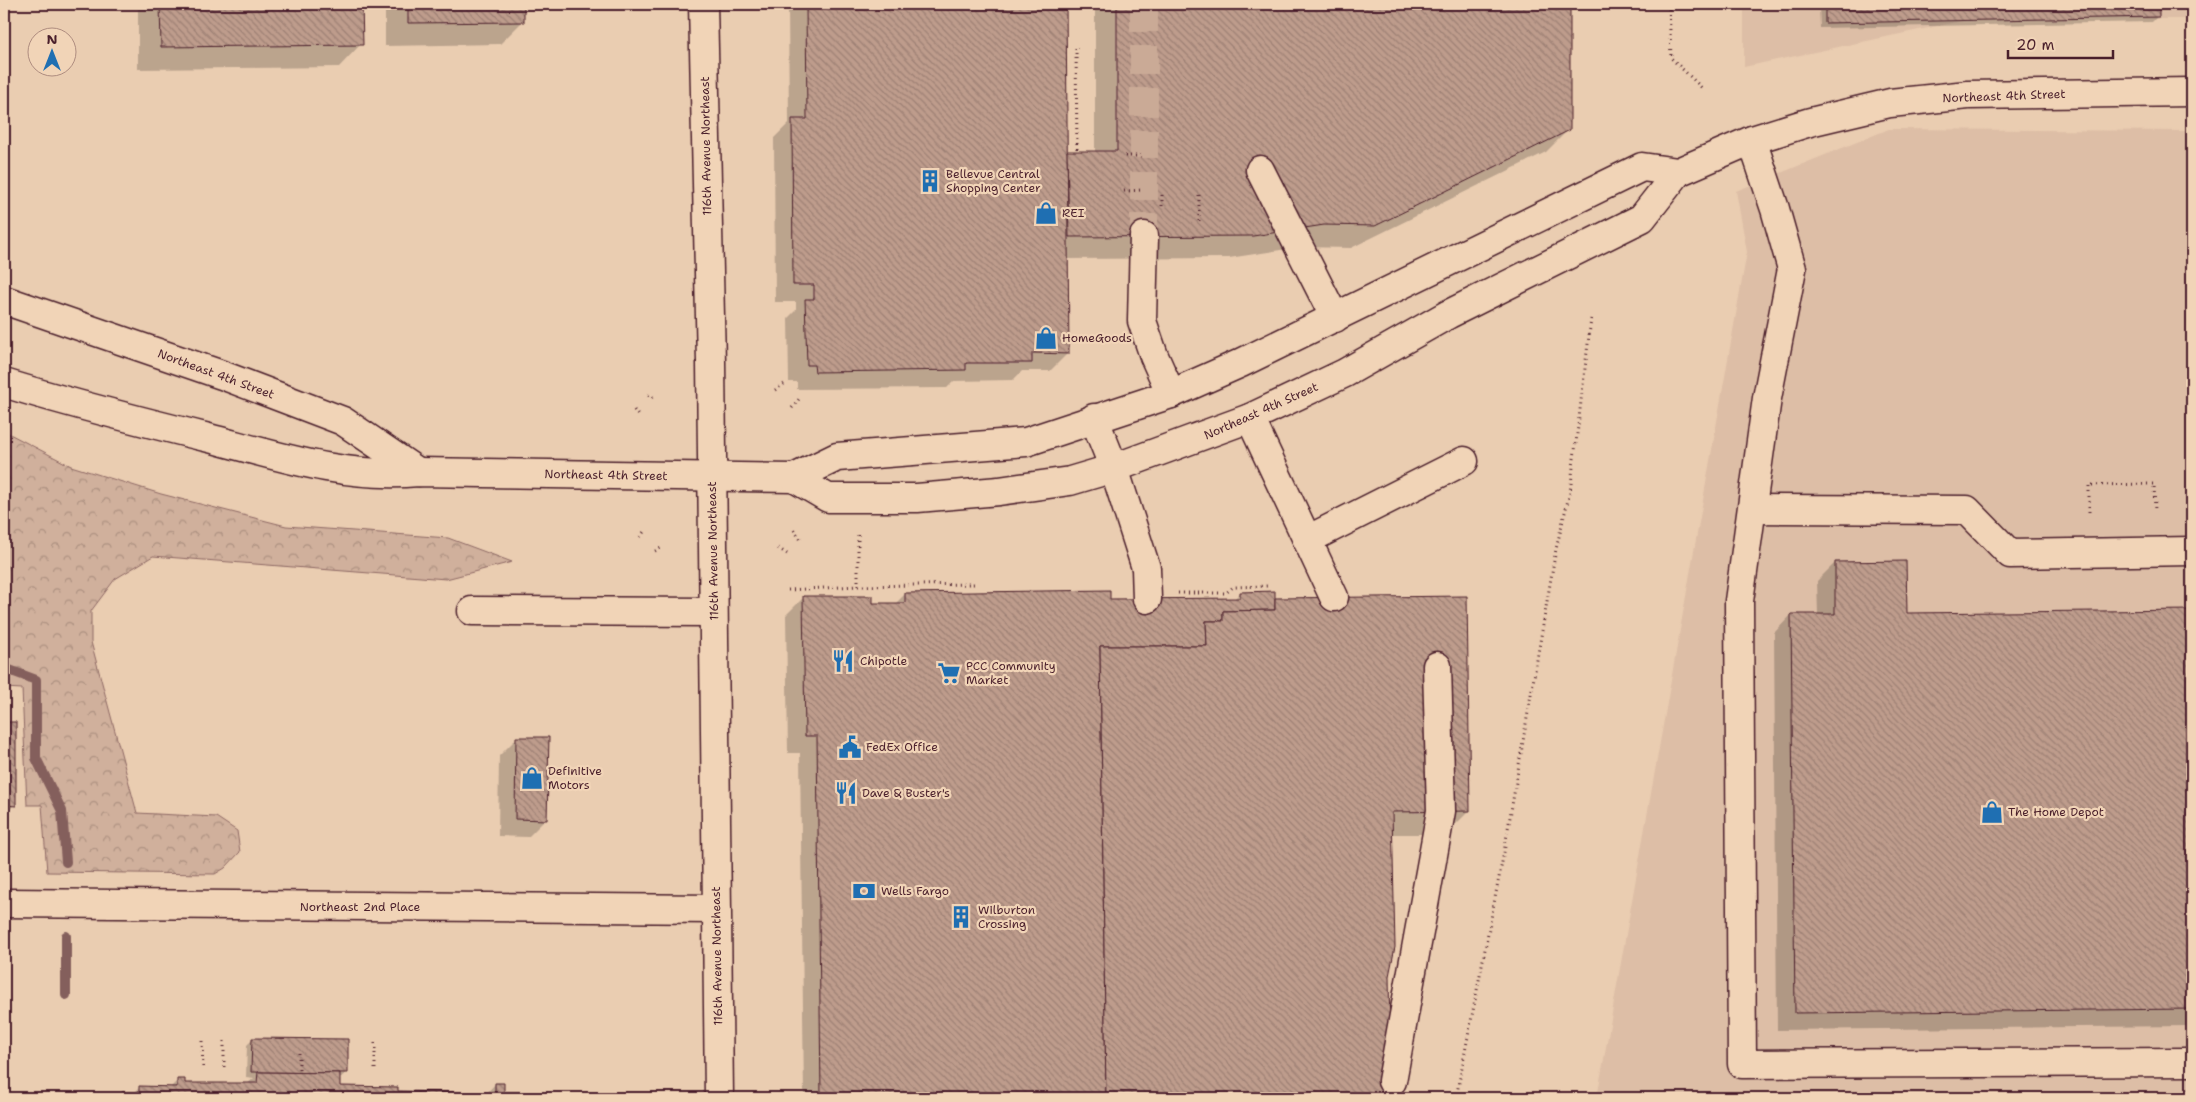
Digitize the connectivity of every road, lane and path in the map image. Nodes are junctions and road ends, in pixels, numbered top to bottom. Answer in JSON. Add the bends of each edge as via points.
{"nodes":[{"id":1,"x":703,"y":4,"type":"edge"},
{"id":2,"x":1669,"y":4,"type":"edge"},
{"id":3,"x":1076,"y":48,"type":"dead end"},
{"id":4,"x":1704,"y":90,"type":"dead end"},
{"id":5,"x":2192,"y":92,"type":"edge"},
{"id":6,"x":1752,"y":140,"type":"junction"},
{"id":7,"x":1077,"y":151,"type":"dead end"},
{"id":8,"x":1125,"y":156,"type":"dead end"},
{"id":9,"x":1142,"y":156,"type":"dead end"},
{"id":10,"x":1260,"y":170,"type":"dead end"},
{"id":11,"x":1678,"y":172,"type":"junction"},
{"id":12,"x":1142,"y":190,"type":"dead end"},
{"id":13,"x":1124,"y":191,"type":"dead end"},
{"id":14,"x":1199,"y":195,"type":"dead end"},
{"id":15,"x":1199,"y":223,"type":"dead end"},
{"id":16,"x":1144,"y":236,"type":"tunnel mouth"},
{"id":17,"x":4,"y":300,"type":"edge"},
{"id":18,"x":1335,"y":318,"type":"junction"},
{"id":19,"x":1591,"y":319,"type":"dead end"},
{"id":20,"x":4,"y":383,"type":"edge"},
{"id":21,"x":784,"y":384,"type":"dead end"},
{"id":22,"x":775,"y":390,"type":"dead end"},
{"id":23,"x":1171,"y":394,"type":"junction"},
{"id":24,"x":648,"y":395,"type":"dead end"},
{"id":25,"x":655,"y":398,"type":"dead end"},
{"id":26,"x":799,"y":399,"type":"dead end"},
{"id":27,"x":792,"y":408,"type":"dead end"},
{"id":28,"x":634,"y":410,"type":"dead end"},
{"id":29,"x":639,"y":417,"type":"dead end"},
{"id":30,"x":1094,"y":418,"type":"junction"},
{"id":31,"x":1250,"y":418,"type":"junction"},
{"id":32,"x":1464,"y":461,"type":"dead end"},
{"id":33,"x":1114,"y":468,"type":"junction"},
{"id":34,"x":418,"y":472,"type":"junction"},
{"id":35,"x":712,"y":477,"type":"junction"},
{"id":36,"x":794,"y":478,"type":"junction"},
{"id":37,"x":1752,"y":509,"type":"junction"},
{"id":38,"x":2089,"y":512,"type":"dead end"},
{"id":39,"x":2155,"y":512,"type":"dead end"},
{"id":40,"x":646,"y":529,"type":"dead end"},
{"id":41,"x":794,"y":530,"type":"dead end"},
{"id":42,"x":858,"y":535,"type":"dead end"},
{"id":43,"x":640,"y":537,"type":"dead end"},
{"id":44,"x":801,"y":540,"type":"dead end"},
{"id":45,"x":1307,"y":540,"type":"junction"},
{"id":46,"x":661,"y":548,"type":"dead end"},
{"id":47,"x":778,"y":548,"type":"dead end"},
{"id":48,"x":655,"y":551,"type":"dead end"},
{"id":49,"x":2192,"y":551,"type":"edge"},
{"id":50,"x":787,"y":554,"type":"dead end"},
{"id":51,"x":974,"y":584,"type":"dead end"},
{"id":52,"x":858,"y":586,"type":"junction"},
{"id":53,"x":1269,"y":586,"type":"dead end"},
{"id":54,"x":788,"y":590,"type":"dead end"},
{"id":55,"x":1175,"y":593,"type":"dead end"},
{"id":56,"x":1334,"y":597,"type":"dead end"},
{"id":57,"x":1147,"y":599,"type":"dead end"},
{"id":58,"x":472,"y":611,"type":"dead end"},
{"id":59,"x":713,"y":612,"type":"junction"},
{"id":60,"x":1437,"y":666,"type":"dead end"},
{"id":61,"x":4,"y":904,"type":"edge"},
{"id":62,"x":716,"y":909,"type":"junction"},
{"id":63,"x":202,"y":1041,"type":"dead end"},
{"id":64,"x":224,"y":1041,"type":"dead end"},
{"id":65,"x":375,"y":1043,"type":"dead end"},
{"id":66,"x":299,"y":1054,"type":"dead end"},
{"id":67,"x":2192,"y":1062,"type":"edge"},
{"id":68,"x":203,"y":1069,"type":"dead end"},
{"id":69,"x":224,"y":1069,"type":"dead end"},
{"id":70,"x":375,"y":1072,"type":"dead end"},
{"id":71,"x":299,"y":1073,"type":"dead end"},
{"id":72,"x":1392,"y":1081,"type":"dead end"},
{"id":73,"x":719,"y":1098,"type":"edge"},
{"id":74,"x":1456,"y":1098,"type":"edge"}],
"edges":[{"from":1,"to":35,"type":"main road","name":"116th Avenue Northeast"},
{"from":2,"to":4,"type":"path","via":[[1671,58]]},
{"from":3,"to":7,"type":"path"},
{"from":5,"to":6,"type":"main road","name":"Northeast 4th Street","via":[[1968,95],[1890,103]]},
{"from":6,"to":11,"type":"main road","name":"Northeast 4th Street"},
{"from":6,"to":37,"type":"main road","via":[[1792,269],[1767,398]]},
{"from":8,"to":9,"type":"path"},
{"from":10,"to":18,"type":"main road"},
{"from":11,"to":18,"type":"main road","name":"Northeast 4th Street","via":[[1642,167]]},
{"from":11,"to":31,"type":"main road","name":"Northeast 4th Street","via":[[1642,218],[1449,314],[1345,373]]},
{"from":12,"to":13,"type":"path"},
{"from":14,"to":15,"type":"path"},
{"from":16,"to":23,"type":"main road","via":[[1142,321]]},
{"from":17,"to":34,"type":"main road","name":"Northeast 4th Street","via":[[343,420]]},
{"from":18,"to":23,"type":"main road","name":"Northeast 4th Street"},
{"from":19,"to":74,"type":"path","via":[[1570,492],[1556,549],[1504,852]]},
{"from":20,"to":34,"type":"main road","name":"Northeast 4th Street","via":[[76,405],[324,468],[393,474]]},
{"from":21,"to":22,"type":"path"},
{"from":23,"to":30,"type":"main road","name":"Northeast 4th Street"},
{"from":24,"to":25,"type":"path"},
{"from":26,"to":27,"type":"path"},
{"from":28,"to":29,"type":"path"},
{"from":30,"to":33,"type":"main road"},
{"from":30,"to":36,"type":"main road","name":"Northeast 4th Street","via":[[1026,442],[837,457]]},
{"from":31,"to":33,"type":"main road","name":"Northeast 4th Street"},
{"from":31,"to":45,"type":"main road"},
{"from":32,"to":45,"type":"main road"},
{"from":33,"to":36,"type":"main road","name":"Northeast 4th Street","via":[[1070,481],[917,498],[828,498]]},
{"from":33,"to":57,"type":"main road","via":[[1146,568]]},
{"from":34,"to":35,"type":"main road","name":"Northeast 4th Street"},
{"from":35,"to":36,"type":"main road","name":"Northeast 4th Street"},
{"from":35,"to":59,"type":"main road","name":"116th Avenue Northeast"},
{"from":37,"to":49,"type":"main road","via":[[1967,510],[2010,554]]},
{"from":37,"to":67,"type":"main road","via":[[1739,601],[1742,1064]]},
{"from":38,"to":39,"type":"path","via":[[2089,485],[2154,484]]},
{"from":40,"to":43,"type":"path"},
{"from":41,"to":44,"type":"path"},
{"from":42,"to":52,"type":"path"},
{"from":45,"to":56,"type":"main road"},
{"from":46,"to":48,"type":"path"},
{"from":47,"to":50,"type":"path"},
{"from":51,"to":52,"type":"path"},
{"from":52,"to":54,"type":"path"},
{"from":53,"to":55,"type":"path","via":[[1233,587],[1226,593]]},
{"from":58,"to":59,"type":"main road"},
{"from":59,"to":62,"type":"main road","name":"116th Avenue Northeast"},
{"from":60,"to":72,"type":"main road","via":[[1441,811]]},
{"from":61,"to":62,"type":"main road","name":"Northeast 2nd Place"},
{"from":62,"to":73,"type":"main road","name":"116th Avenue Northeast"},
{"from":63,"to":68,"type":"path"},
{"from":64,"to":69,"type":"path"},
{"from":65,"to":70,"type":"path"},
{"from":66,"to":71,"type":"path"}]}
